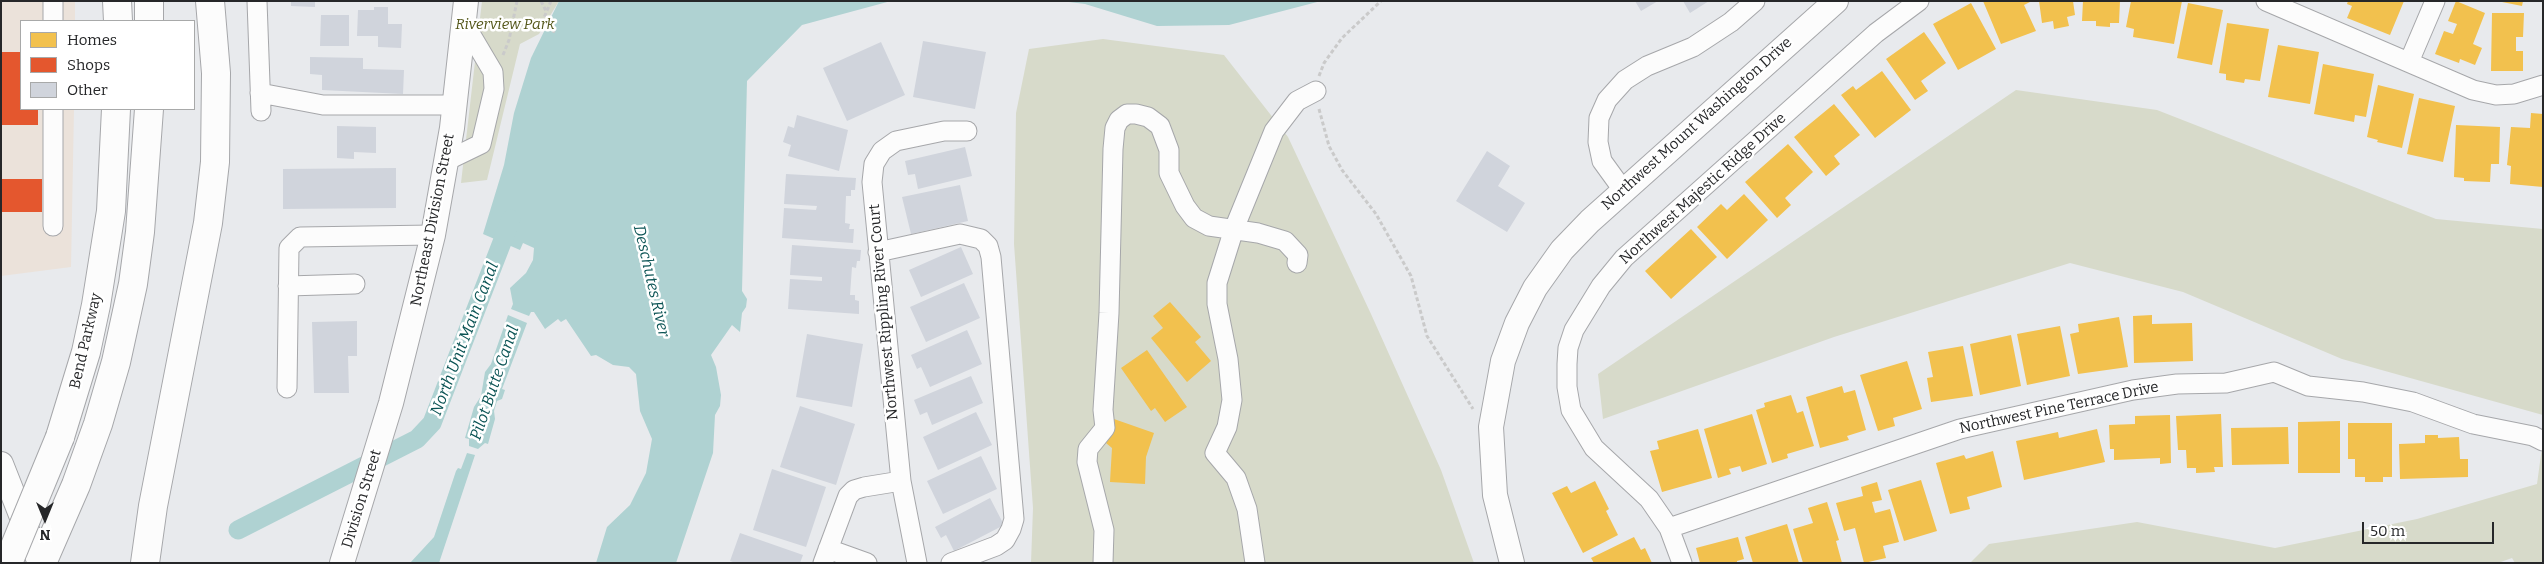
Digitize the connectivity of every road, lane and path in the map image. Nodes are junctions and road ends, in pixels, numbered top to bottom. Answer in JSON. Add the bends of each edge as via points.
{"nodes":[{"id":1,"x":53,"y":1,"type":"edge"},
{"id":2,"x":117,"y":1,"type":"edge"},
{"id":3,"x":149,"y":1,"type":"edge"},
{"id":4,"x":210,"y":1,"type":"edge"},
{"id":5,"x":257,"y":1,"type":"edge"},
{"id":6,"x":517,"y":1,"type":"edge"},
{"id":7,"x":541,"y":1,"type":"edge"},
{"id":8,"x":551,"y":1,"type":"edge"},
{"id":9,"x":1382,"y":1,"type":"edge"},
{"id":10,"x":1755,"y":1,"type":"edge"},
{"id":11,"x":1836,"y":1,"type":"edge"},
{"id":12,"x":1919,"y":1,"type":"edge"},
{"id":13,"x":2266,"y":1,"type":"edge"},
{"id":14,"x":2435,"y":1,"type":"edge"},
{"id":15,"x":465,"y":12,"type":"edge"},
{"id":16,"x":546,"y":12,"type":"junction"},
{"id":17,"x":53,"y":20,"type":"edge"},
{"id":18,"x":118,"y":20,"type":"edge"},
{"id":19,"x":149,"y":20,"type":"edge"},
{"id":20,"x":555,"y":32,"type":"dead end"},
{"id":21,"x":2408,"y":62,"type":"junction"},
{"id":22,"x":493,"y":72,"type":"junction"},
{"id":23,"x":2543,"y":85,"type":"edge"},
{"id":24,"x":1316,"y":92,"type":"junction"},
{"id":25,"x":455,"y":105,"type":"junction"},
{"id":26,"x":53,"y":110,"type":"edge"},
{"id":27,"x":116,"y":110,"type":"edge"},
{"id":28,"x":149,"y":110,"type":"edge"},
{"id":29,"x":967,"y":131,"type":"dead end"},
{"id":30,"x":446,"y":161,"type":"junction"},
{"id":31,"x":1623,"y":190,"type":"junction"},
{"id":32,"x":53,"y":226,"type":"dead end"},
{"id":33,"x":1234,"y":229,"type":"junction"},
{"id":34,"x":433,"y":235,"type":"junction"},
{"id":35,"x":878,"y":252,"type":"junction"},
{"id":36,"x":1297,"y":263,"type":"dead end"},
{"id":37,"x":355,"y":284,"type":"dead end"},
{"id":38,"x":288,"y":286,"type":"junction"},
{"id":39,"x":287,"y":388,"type":"dead end"},
{"id":40,"x":1491,"y":427,"type":"junction"},
{"id":41,"x":382,"y":436,"type":"joint"},
{"id":42,"x":2543,"y":441,"type":"edge"},
{"id":43,"x":1,"y":464,"type":"edge"},
{"id":44,"x":900,"y":482,"type":"junction"},
{"id":45,"x":1669,"y":528,"type":"junction"},
{"id":46,"x":826,"y":556,"type":"edge"},
{"id":47,"x":342,"y":562,"type":"edge"},
{"id":48,"x":8,"y":563,"type":"edge"},
{"id":49,"x":41,"y":563,"type":"edge"},
{"id":50,"x":145,"y":563,"type":"edge"},
{"id":51,"x":867,"y":563,"type":"edge"},
{"id":52,"x":917,"y":563,"type":"edge"},
{"id":53,"x":951,"y":563,"type":"edge"},
{"id":54,"x":1104,"y":563,"type":"edge"},
{"id":55,"x":1255,"y":563,"type":"edge"},
{"id":56,"x":1512,"y":563,"type":"edge"},
{"id":57,"x":1682,"y":563,"type":"edge"}],
"edges":[{"from":1,"to":17,"type":"street"},
{"from":2,"to":18,"type":"highway"},
{"from":3,"to":19,"type":"highway"},
{"from":4,"to":50,"type":"highway","via":[[216,73],[212,188]]},
{"from":5,"to":25,"type":"street","via":[[261,102]]},
{"from":6,"to":22,"type":"path","via":[[509,40]]},
{"from":7,"to":16,"type":"path"},
{"from":8,"to":16,"type":"path"},
{"from":9,"to":24,"type":"path","via":[[1333,50],[1324,63]]},
{"from":10,"to":31,"type":"street","via":[[1731,22],[1693,47],[1647,66],[1625,80],[1607,100],[1598,118],[1598,142],[1602,161]]},
{"from":11,"to":31,"type":"main road","name":"Northwest Mount Washington Drive"},
{"from":12,"to":45,"type":"street","name":"Northwest Majestic Ridge Drive","via":[[1876,33],[1624,258],[1574,330],[1566,364],[1571,410],[1594,448],[1649,499]]},
{"from":13,"to":21,"type":"street"},
{"from":14,"to":21,"type":"street"},
{"from":15,"to":22,"type":"street"},
{"from":15,"to":25,"type":"main road","name":"Northeast Division Street"},
{"from":16,"to":20,"type":"path","via":[[541,25]]},
{"from":21,"to":23,"type":"street","via":[[2473,90],[2496,95],[2529,92]]},
{"from":22,"to":30,"type":"street","via":[[494,89],[481,144]]},
{"from":24,"to":33,"type":"street","via":[[1297,101],[1274,131]]},
{"from":24,"to":40,"type":"path","via":[[1329,146],[1342,170],[1376,214],[1411,276],[1427,336],[1471,407]]},
{"from":25,"to":30,"type":"main road","name":"Northeast Division Street"},
{"from":26,"to":32,"type":"street"},
{"from":27,"to":48,"type":"highway","name":"Bend Parkway","bridge":true,"via":[[111,212],[86,352],[60,437]]},
{"from":28,"to":49,"type":"highway","via":[[133,284],[116,362],[76,485]]},
{"from":29,"to":35,"type":"street","name":"Northwest Rippling River Court","via":[[944,131],[896,141],[882,151],[874,164],[872,182]]},
{"from":30,"to":34,"type":"main road","name":"Northeast Division Street"},
{"from":31,"to":40,"type":"main road","name":"Northwest Mount Washington Drive","via":[[1562,250],[1535,288],[1503,361]]},
{"from":33,"to":36,"type":"street","via":[[1284,241],[1298,256]]},
{"from":33,"to":54,"type":"street","via":[[1209,226],[1194,218],[1185,206],[1169,173],[1169,150],[1160,126],[1148,117],[1136,114],[1127,114],[1120,120],[1115,128],[1113,149],[1109,313],[1103,396],[1105,428],[1088,449],[1087,462],[1104,530]]},
{"from":33,"to":55,"type":"street","via":[[1217,283],[1217,304],[1232,400],[1227,427],[1215,453],[1239,486],[1247,509]]},
{"from":34,"to":38,"type":"street","via":[[300,237],[289,248]]},
{"from":34,"to":41,"type":"main road","name":"Northeast Division Street"},
{"from":35,"to":44,"type":"street","name":"Northwest Rippling River Court"},
{"from":35,"to":53,"type":"street","via":[[960,234],[981,239],[988,246],[991,257],[1014,519],[1008,534],[996,546]]},
{"from":37,"to":38,"type":"street"},
{"from":38,"to":39,"type":"street"},
{"from":40,"to":56,"type":"main road","name":"Northwest Mount Washington Drive","via":[[1495,495]]},
{"from":41,"to":47,"type":"main road","name":"Division Street"},
{"from":42,"to":45,"type":"street","name":"Northwest Pine Terrace Drive","via":[[2473,424],[2413,402],[2308,386],[2274,372],[2226,383],[2177,384],[2133,390],[1960,429]]},
{"from":43,"to":49,"type":"main road"},
{"from":44,"to":46,"type":"street","via":[[854,490],[848,496]]},
{"from":44,"to":52,"type":"street","name":"Northwest Rippling River Court"},
{"from":45,"to":57,"type":"street","name":"Northwest Majestic Ridge Drive"},
{"from":46,"to":51,"type":"street"}]}
